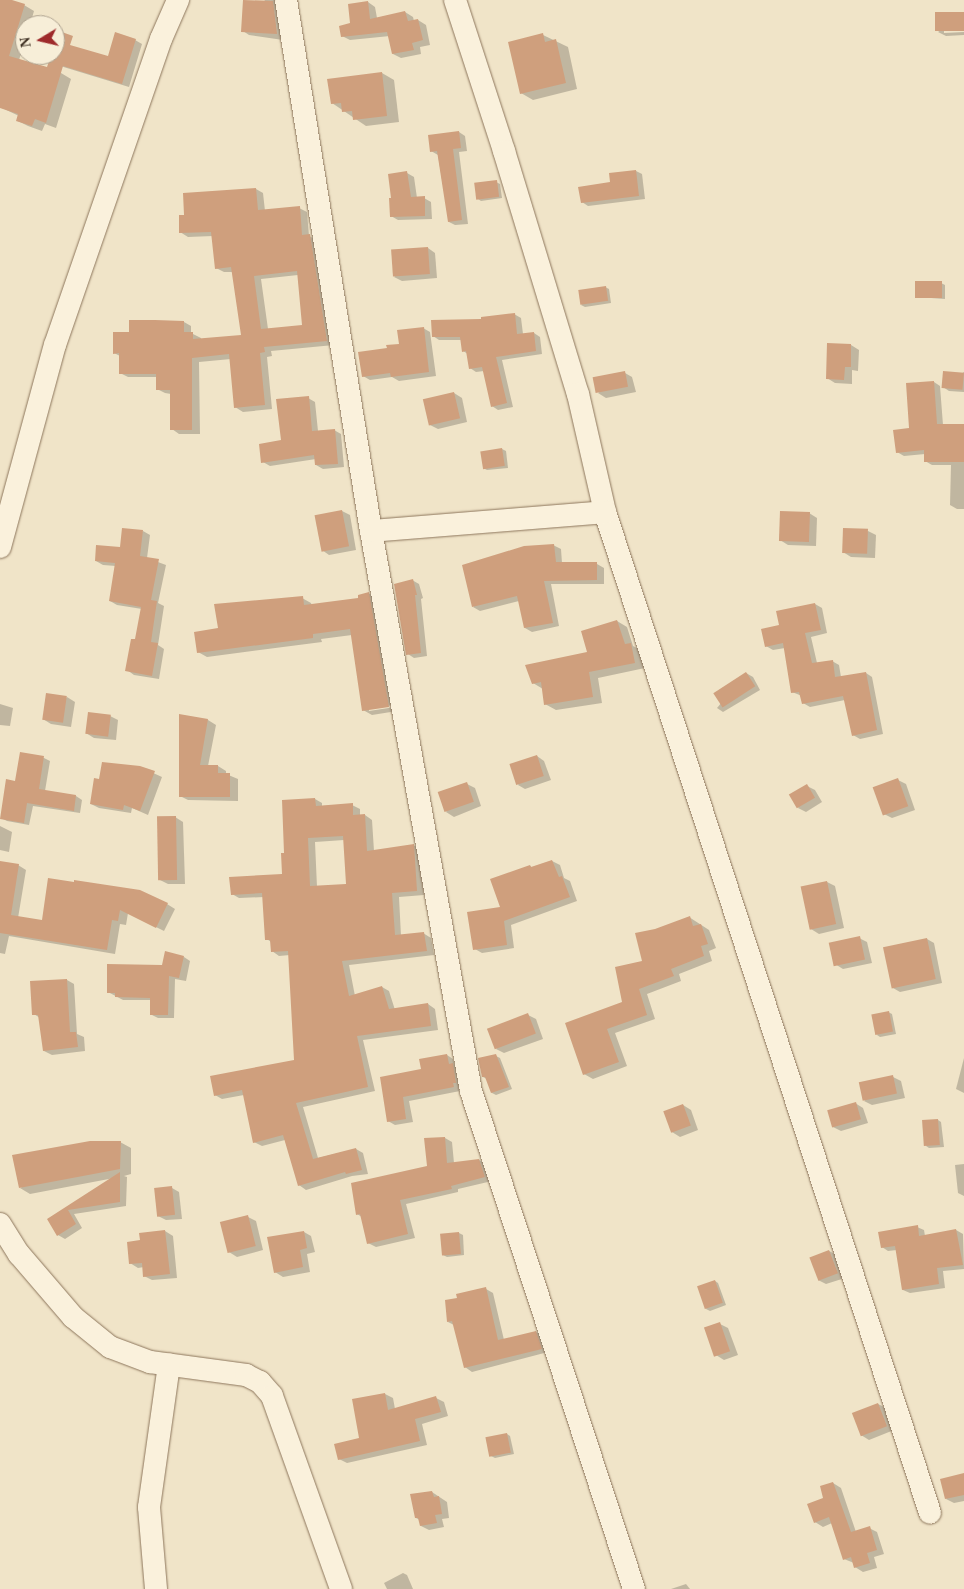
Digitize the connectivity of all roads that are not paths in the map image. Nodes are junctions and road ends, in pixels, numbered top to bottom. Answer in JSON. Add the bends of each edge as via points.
{"nodes":[{"id":1,"x":178,"y":0,"type":"edge"},
{"id":2,"x":286,"y":0,"type":"edge"},
{"id":3,"x":454,"y":0,"type":"edge"},
{"id":4,"x":605,"y":512,"type":"junction"},
{"id":5,"x":371,"y":531,"type":"junction"},
{"id":6,"x":0,"y":547,"type":"edge"},
{"id":7,"x":0,"y":1224,"type":"edge"},
{"id":8,"x":169,"y":1364,"type":"junction"},
{"id":9,"x":930,"y":1513,"type":"dead end"},
{"id":10,"x":156,"y":1589,"type":"edge"},
{"id":11,"x":341,"y":1589,"type":"edge"},
{"id":12,"x":634,"y":1589,"type":"edge"}],
"edges":[{"from":1,"to":6,"type":"street","via":[[161,39],[55,345]]},
{"from":2,"to":5,"type":"street"},
{"from":3,"to":4,"type":"street","via":[[578,394]]},
{"from":4,"to":5,"type":"street"},
{"from":4,"to":9,"type":"street"},
{"from":5,"to":12,"type":"street","via":[[471,1091]]},
{"from":7,"to":8,"type":"street","via":[[19,1254],[74,1317],[110,1348],[150,1362]]},
{"from":8,"to":10,"type":"street","via":[[149,1508]]},
{"from":8,"to":11,"type":"street","via":[[246,1375],[260,1382],[272,1396]]}]}
